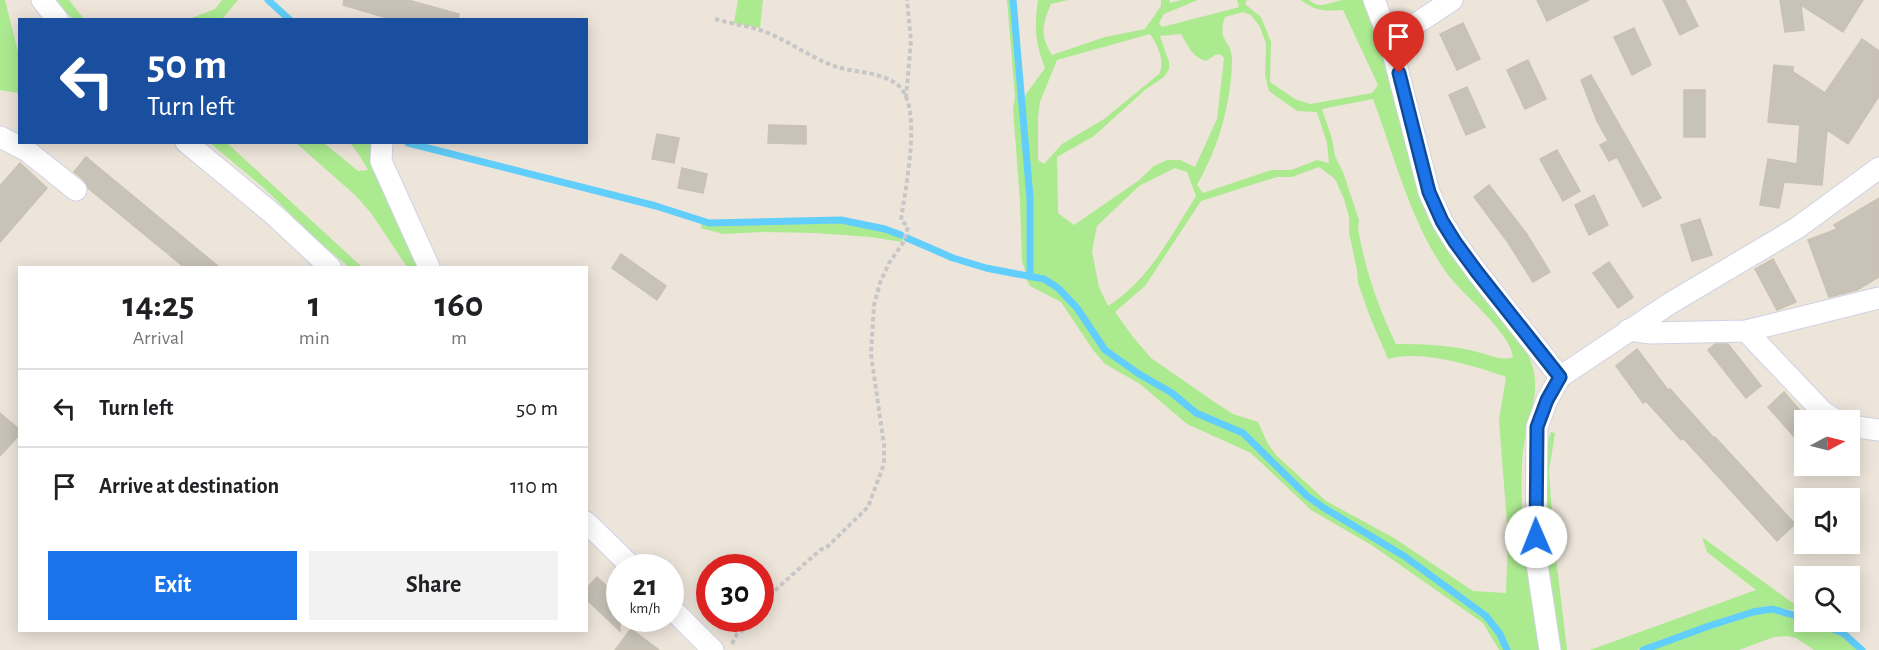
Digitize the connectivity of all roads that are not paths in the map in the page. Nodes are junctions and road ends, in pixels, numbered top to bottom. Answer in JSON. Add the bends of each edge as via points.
{"nodes":[{"id":1,"x":42,"y":0,"type":"edge"},
{"id":2,"x":1374,"y":0,"type":"edge"},
{"id":3,"x":1452,"y":0,"type":"edge"},
{"id":4,"x":56,"y":18,"type":"edge"},
{"id":5,"x":1390,"y":41,"type":"junction"},
{"id":6,"x":0,"y":137,"type":"edge"},
{"id":7,"x":188,"y":144,"type":"edge"},
{"id":8,"x":382,"y":144,"type":"edge"},
{"id":9,"x":1879,"y":168,"type":"edge"},
{"id":10,"x":76,"y":190,"type":"dead end"},
{"id":11,"x":329,"y":266,"type":"edge"},
{"id":12,"x":429,"y":266,"type":"edge"},
{"id":13,"x":1879,"y":298,"type":"edge"},
{"id":14,"x":1628,"y":330,"type":"junction"},
{"id":15,"x":1746,"y":331,"type":"junction"},
{"id":16,"x":1560,"y":377,"type":"junction"},
{"id":17,"x":1821,"y":410,"type":"edge"},
{"id":18,"x":1860,"y":427,"type":"edge"},
{"id":19,"x":1879,"y":430,"type":"edge"},
{"id":20,"x":588,"y":524,"type":"edge"},
{"id":21,"x":619,"y":554,"type":"edge"},
{"id":22,"x":684,"y":621,"type":"edge"},
{"id":23,"x":713,"y":650,"type":"edge"},
{"id":24,"x":1550,"y":650,"type":"edge"}],
"edges":[{"from":1,"to":4,"type":"street"},
{"from":2,"to":5,"type":"street"},
{"from":3,"to":5,"type":"street"},
{"from":5,"to":16,"type":"street","via":[[1429,192],[1442,221]]},
{"from":6,"to":10,"type":"street","via":[[26,150]]},
{"from":7,"to":11,"type":"street","via":[[273,213]]},
{"from":8,"to":12,"type":"street","via":[[381,161]]},
{"from":9,"to":14,"type":"street","via":[[1797,228]]},
{"from":13,"to":15,"type":"street"},
{"from":14,"to":15,"type":"street"},
{"from":14,"to":16,"type":"street"},
{"from":15,"to":17,"type":"street"},
{"from":16,"to":24,"type":"street","via":[[1537,427],[1536,556]]},
{"from":18,"to":19,"type":"street"},
{"from":20,"to":21,"type":"street"},
{"from":22,"to":23,"type":"street"}]}
